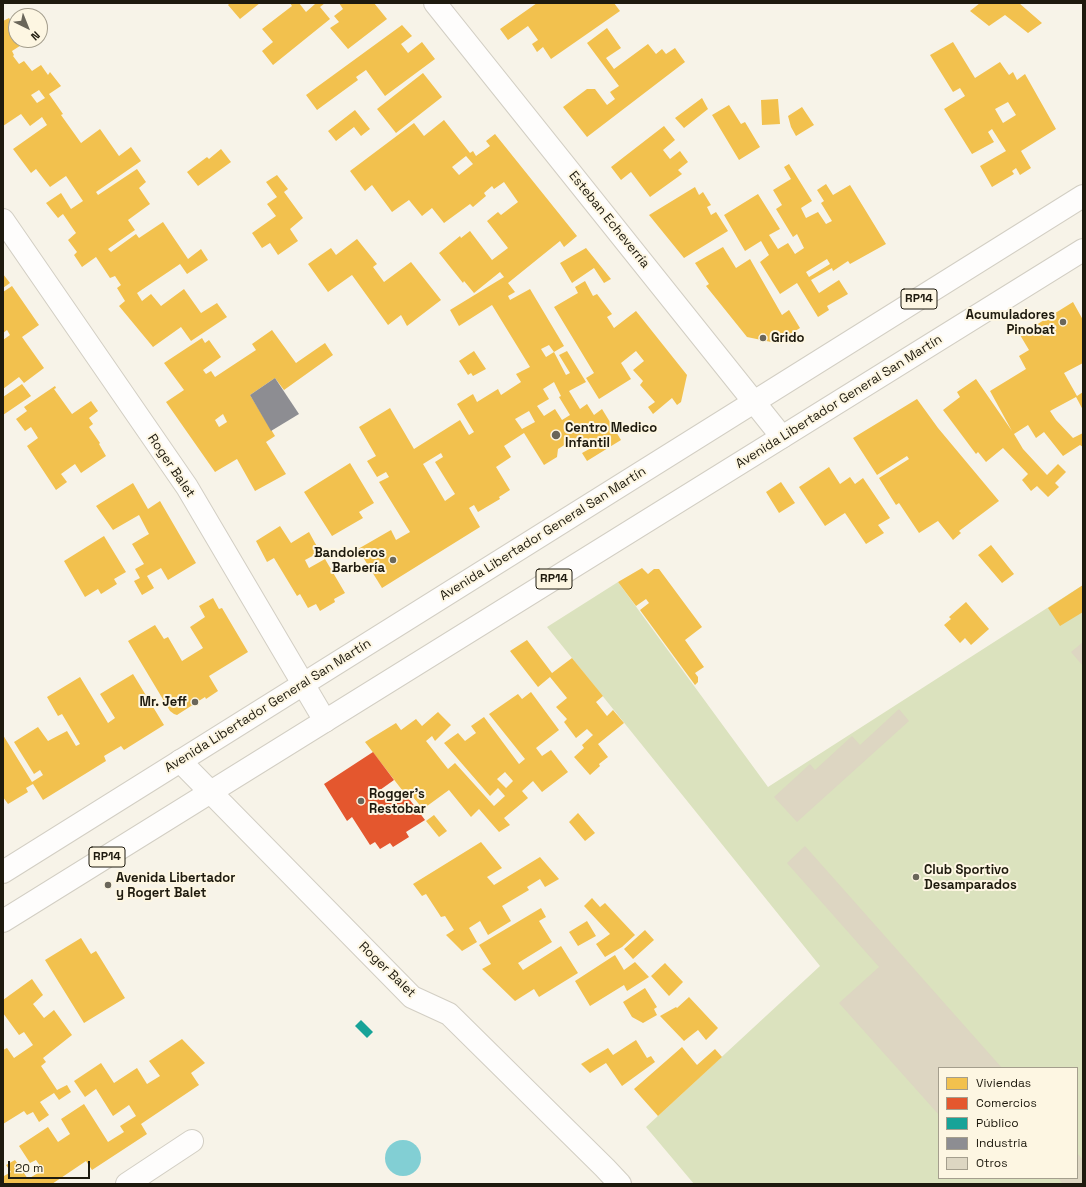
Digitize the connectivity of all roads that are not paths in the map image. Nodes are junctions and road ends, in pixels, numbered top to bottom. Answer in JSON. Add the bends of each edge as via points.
{"nodes":[{"id":1,"x":435,"y":3,"type":"edge"},
{"id":2,"x":1083,"y":196,"type":"edge"},
{"id":3,"x":3,"y":220,"type":"edge"},
{"id":4,"x":1083,"y":250,"type":"edge"},
{"id":5,"x":754,"y":402,"type":"junction"},
{"id":6,"x":782,"y":437,"type":"junction"},
{"id":7,"x":303,"y":684,"type":"junction"},
{"id":8,"x":325,"y":721,"type":"junction"},
{"id":9,"x":180,"y":761,"type":"junction"},
{"id":10,"x":210,"y":792,"type":"junction"},
{"id":11,"x":3,"y":872,"type":"edge"},
{"id":12,"x":3,"y":921,"type":"edge"},
{"id":13,"x":192,"y":1141,"type":"dead end"},
{"id":14,"x":127,"y":1184,"type":"edge"},
{"id":15,"x":620,"y":1184,"type":"edge"}],
"edges":[{"from":1,"to":5,"type":"main road","name":"Esteban Echeverría"},
{"from":2,"to":5,"type":"main road","name":"Avenida Libertador General San Martín","number":"RP14"},
{"from":3,"to":7,"type":"main road","name":"Roger Balet","via":[[187,487]]},
{"from":4,"to":6,"type":"main road","name":"Avenida Libertador General San Martín","number":"RP14"},
{"from":5,"to":6,"type":"main road","name":"Esteban Echeverría"},
{"from":5,"to":7,"type":"main road","name":"Avenida Libertador General San Martín","number":"RP14"},
{"from":6,"to":8,"type":"main road","name":"Avenida Libertador General San Martín","number":"RP14"},
{"from":7,"to":8,"type":"main road","name":"Roger Balet"},
{"from":7,"to":9,"type":"main road","name":"Avenida Libertador General San Martín","number":"RP14"},
{"from":8,"to":10,"type":"main road","name":"Avenida Libertador General San Martín","number":"RP14"},
{"from":9,"to":10,"type":"main road","name":"Roger Balet"},
{"from":9,"to":11,"type":"main road","name":"Avenida Libertador General San Martín","number":"RP14"},
{"from":10,"to":12,"type":"main road","name":"Avenida Libertador General San Martín","number":"RP14"},
{"from":10,"to":15,"type":"main road","name":"Roger Balet","via":[[412,997],[449,1014]]},
{"from":13,"to":14,"type":"main road"}]}
